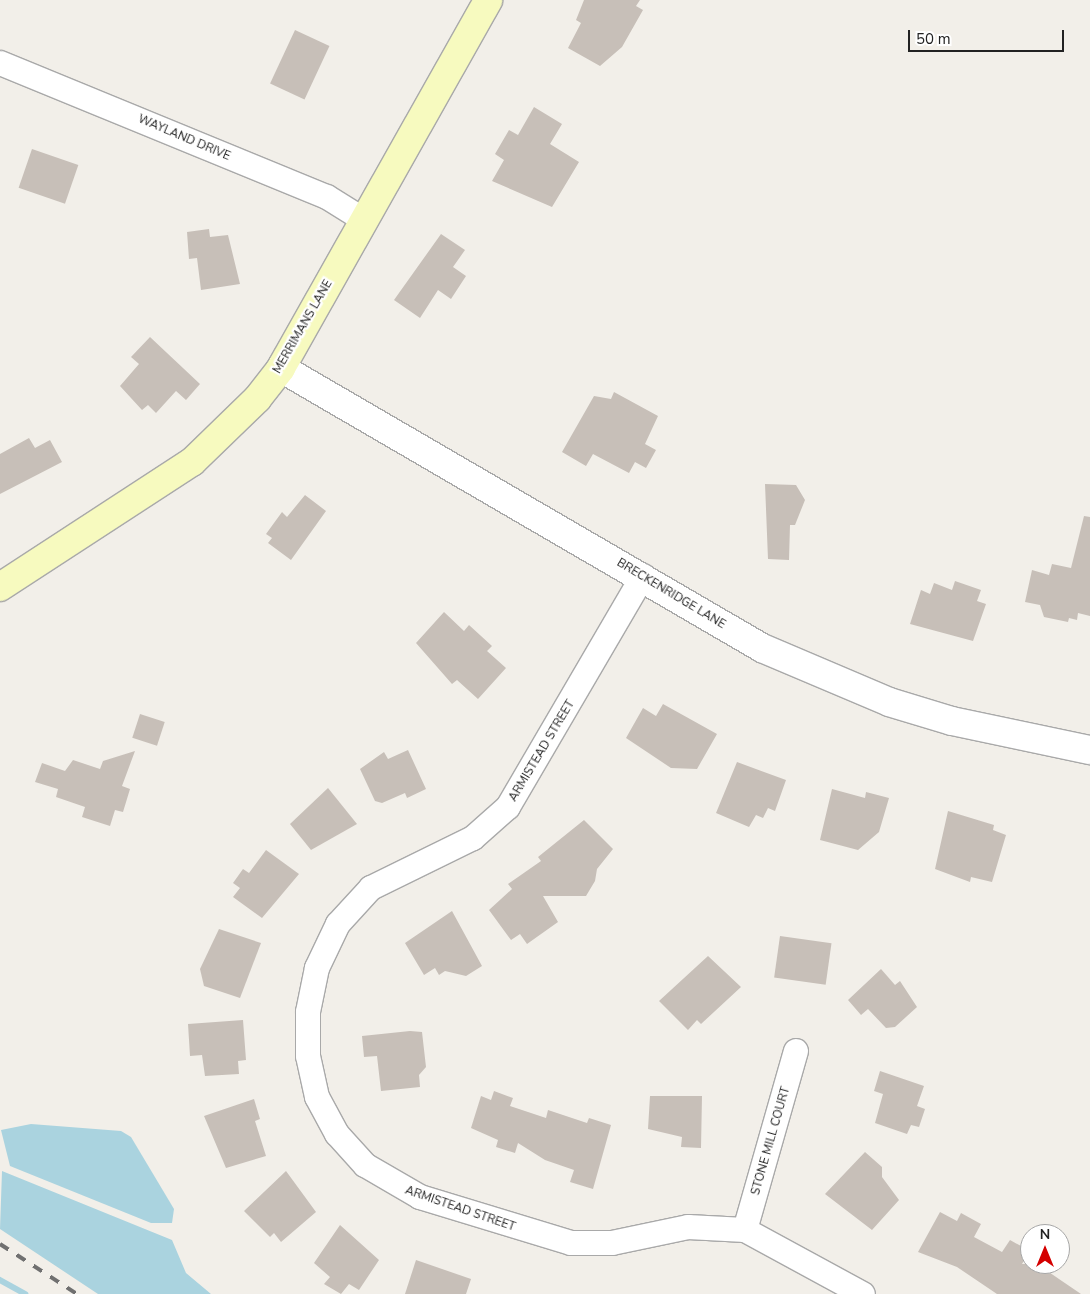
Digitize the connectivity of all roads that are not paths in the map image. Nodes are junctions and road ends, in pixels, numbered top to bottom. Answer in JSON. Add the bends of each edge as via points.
{"nodes":[{"id":1,"x":488,"y":0,"type":"edge"},
{"id":2,"x":0,"y":63,"type":"edge"},
{"id":3,"x":364,"y":220,"type":"junction"},
{"id":4,"x":280,"y":368,"type":"junction"},
{"id":5,"x":643,"y":576,"type":"junction"},
{"id":6,"x":0,"y":587,"type":"edge"},
{"id":7,"x":1090,"y":750,"type":"edge"},
{"id":8,"x":796,"y":1052,"type":"dead end"},
{"id":9,"x":745,"y":1230,"type":"junction"},
{"id":10,"x":863,"y":1294,"type":"edge"}],
"edges":[{"from":1,"to":3,"type":"main road","name":"MERRIMANS LANE"},
{"from":2,"to":3,"type":"street","name":"WAYLAND DRIVE","via":[[327,197]]},
{"from":3,"to":4,"type":"main road","name":"MERRIMANS LANE"},
{"from":4,"to":5,"type":"street","name":"BRECKENRIDGE LANE"},
{"from":4,"to":6,"type":"main road","name":"MERRIMANS LANE","via":[[221,438],[192,462]]},
{"from":5,"to":7,"type":"street","name":"BRECKENRIDGE LANE","via":[[762,648],[848,686],[952,721]]},
{"from":5,"to":9,"type":"street","name":"ARMISTEAD STREET","via":[[508,807],[473,838],[371,888],[338,924],[326,946],[311,990],[308,1056],[317,1097],[337,1134],[380,1177],[420,1197],[571,1242],[612,1242],[688,1226]]},
{"from":8,"to":9,"type":"street","name":"STONE MILL COURT"},
{"from":9,"to":10,"type":"street","name":"ARMISTEAD STREET"}]}
